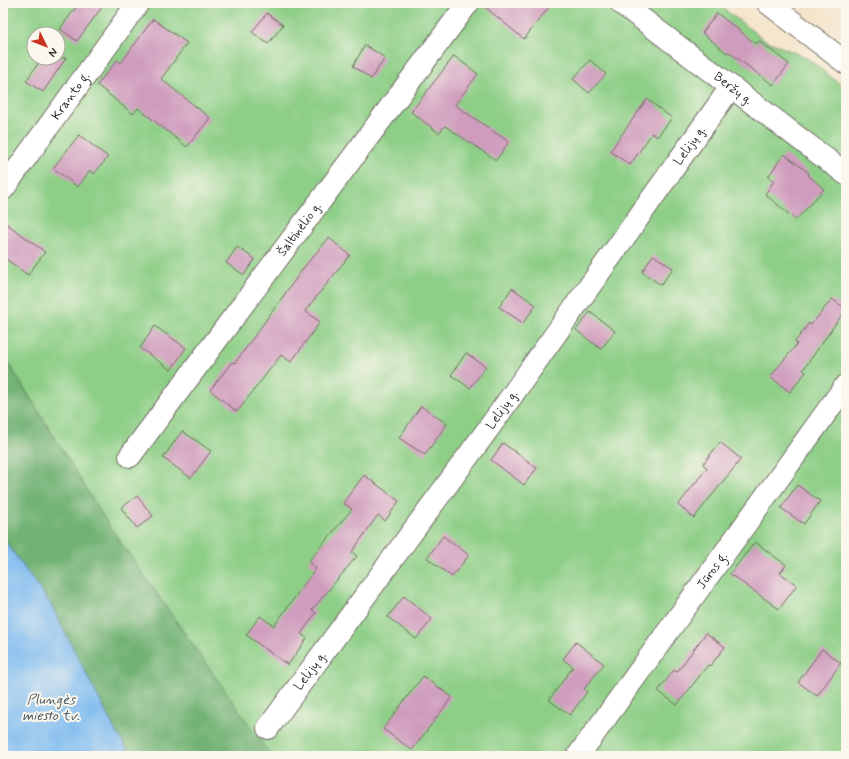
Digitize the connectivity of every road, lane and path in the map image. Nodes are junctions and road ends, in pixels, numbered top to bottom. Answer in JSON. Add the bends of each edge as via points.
{"nodes":[{"id":1,"x":138,"y":3,"type":"edge"},
{"id":2,"x":468,"y":3,"type":"edge"},
{"id":3,"x":621,"y":3,"type":"edge"},
{"id":4,"x":768,"y":3,"type":"edge"},
{"id":5,"x":846,"y":63,"type":"edge"},
{"id":6,"x":731,"y":87,"type":"junction"},
{"id":7,"x":846,"y":174,"type":"edge"},
{"id":8,"x":3,"y":189,"type":"edge"},
{"id":9,"x":846,"y":385,"type":"edge"},
{"id":10,"x":130,"y":456,"type":"dead end"},
{"id":11,"x":268,"y":728,"type":"dead end"},
{"id":12,"x":578,"y":756,"type":"edge"}],
"edges":[{"from":1,"to":8,"type":"street","name":"Kranto g."},
{"from":2,"to":10,"type":"street","name":"Šaltinėlio g."},
{"from":3,"to":6,"type":"street","name":"Beržų g."},
{"from":4,"to":5,"type":"street"},
{"from":6,"to":7,"type":"street","name":"Beržų g."},
{"from":6,"to":11,"type":"street","name":"Lelijų g.","via":[[491,425]]},
{"from":9,"to":12,"type":"street","name":"Jūros g."}]}
